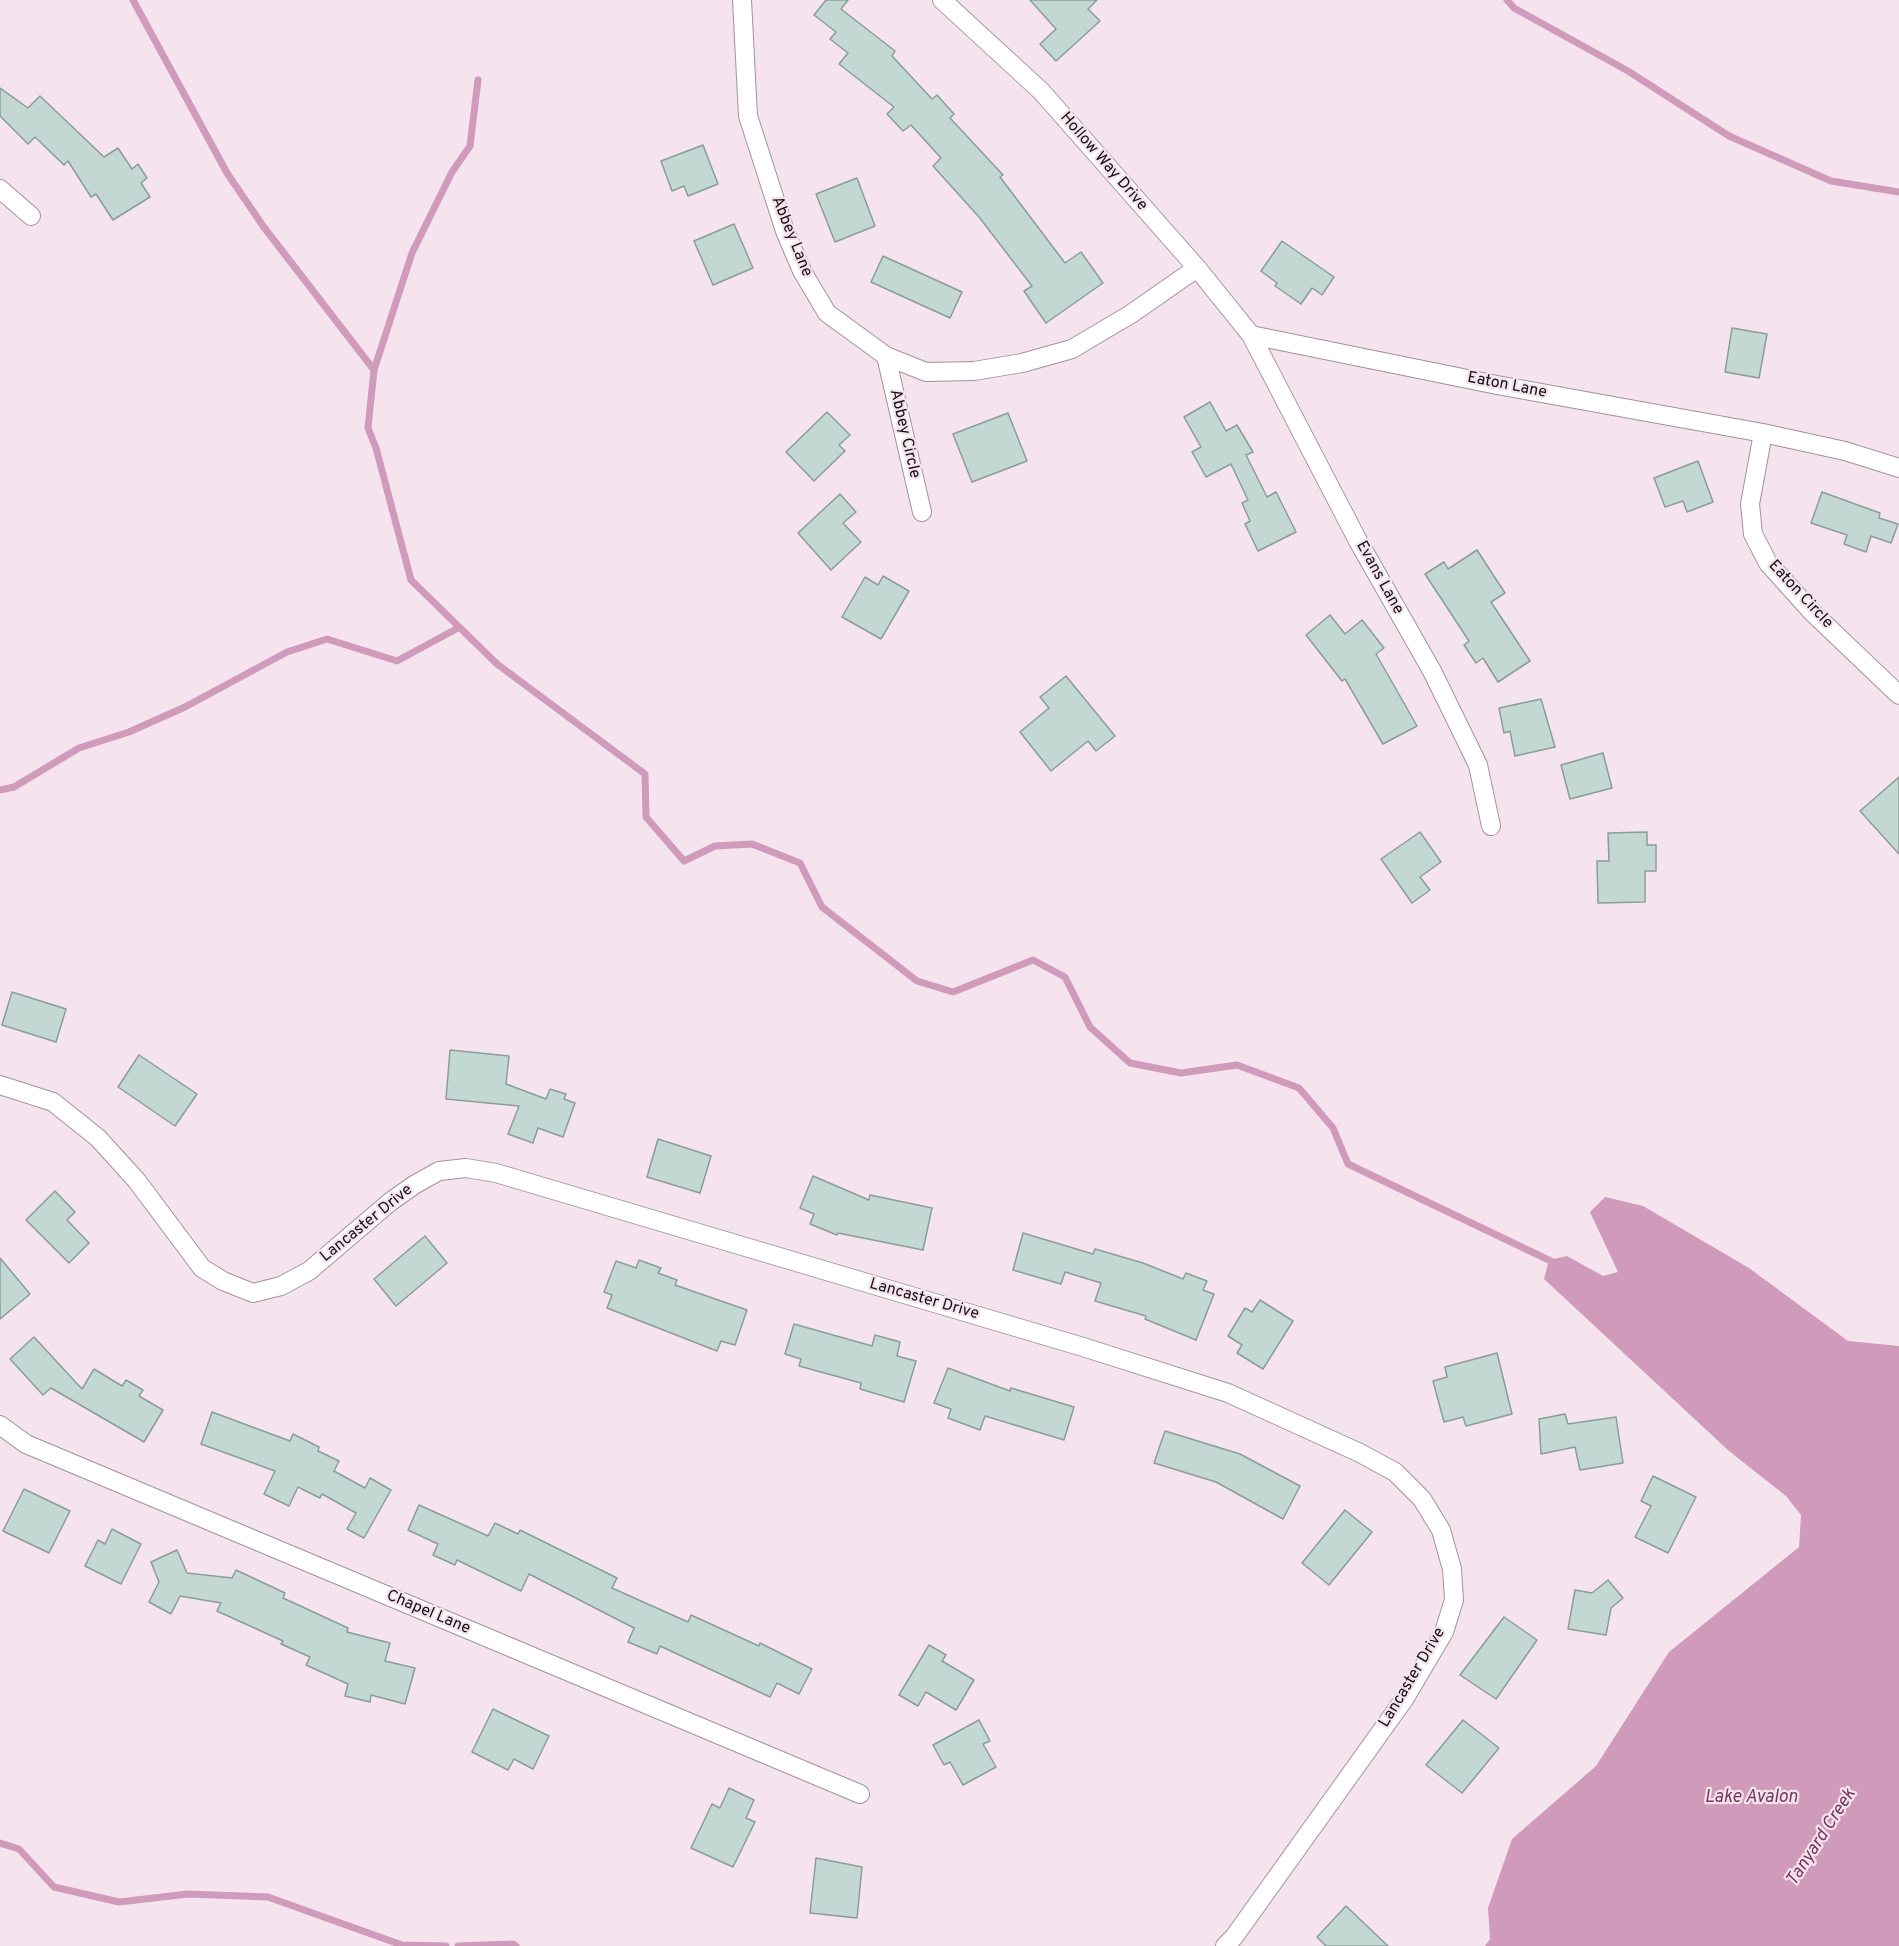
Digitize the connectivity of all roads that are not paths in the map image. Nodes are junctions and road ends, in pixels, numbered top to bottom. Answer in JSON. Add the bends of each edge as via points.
{"nodes":[{"id":1,"x":742,"y":0,"type":"edge"},
{"id":2,"x":942,"y":0,"type":"edge"},
{"id":3,"x":0,"y":189,"type":"edge"},
{"id":4,"x":31,"y":216,"type":"dead end"},
{"id":5,"x":1197,"y":268,"type":"junction"},
{"id":6,"x":1251,"y":335,"type":"junction"},
{"id":7,"x":886,"y":356,"type":"junction"},
{"id":8,"x":1763,"y":433,"type":"junction"},
{"id":9,"x":1899,"y":468,"type":"edge"},
{"id":10,"x":922,"y":512,"type":"dead end"},
{"id":11,"x":1899,"y":695,"type":"edge"},
{"id":12,"x":1491,"y":826,"type":"dead end"},
{"id":13,"x":0,"y":1084,"type":"edge"},
{"id":14,"x":0,"y":1425,"type":"edge"},
{"id":15,"x":860,"y":1794,"type":"dead end"},
{"id":16,"x":1225,"y":1946,"type":"edge"}],
"edges":[{"from":1,"to":7,"type":"street","name":"Abbey Lane","via":[[748,116],[784,231],[827,313]]},
{"from":2,"to":5,"type":"street","name":"Hollow Way Drive","via":[[1041,91]]},
{"from":3,"to":4,"type":"street"},
{"from":5,"to":6,"type":"street","name":"Hollow Way Drive"},
{"from":5,"to":7,"type":"street","name":"Abbey Lane","via":[[1072,349],[974,371],[926,372]]},
{"from":6,"to":8,"type":"street","name":"Eaton Lane"},
{"from":6,"to":12,"type":"street","name":"Evans Lane","via":[[1357,539],[1432,671],[1478,765]]},
{"from":7,"to":10,"type":"street","name":"Abbey Circle"},
{"from":8,"to":9,"type":"street","via":[[1845,451]]},
{"from":8,"to":11,"type":"street","name":"Eaton Circle","via":[[1750,504],[1753,534],[1768,563],[1812,612]]},
{"from":13,"to":16,"type":"street","name":"Lancaster Drive","via":[[53,1101],[98,1138],[137,1181],[202,1268],[254,1293],[280,1286],[309,1271],[414,1185],[439,1171],[466,1168],[496,1173],[1228,1393],[1395,1472],[1422,1499],[1441,1530],[1452,1569],[1454,1600],[1444,1632],[1405,1698]]},
{"from":14,"to":15,"type":"street","name":"Chapel Lane","via":[[26,1444]]}]}
